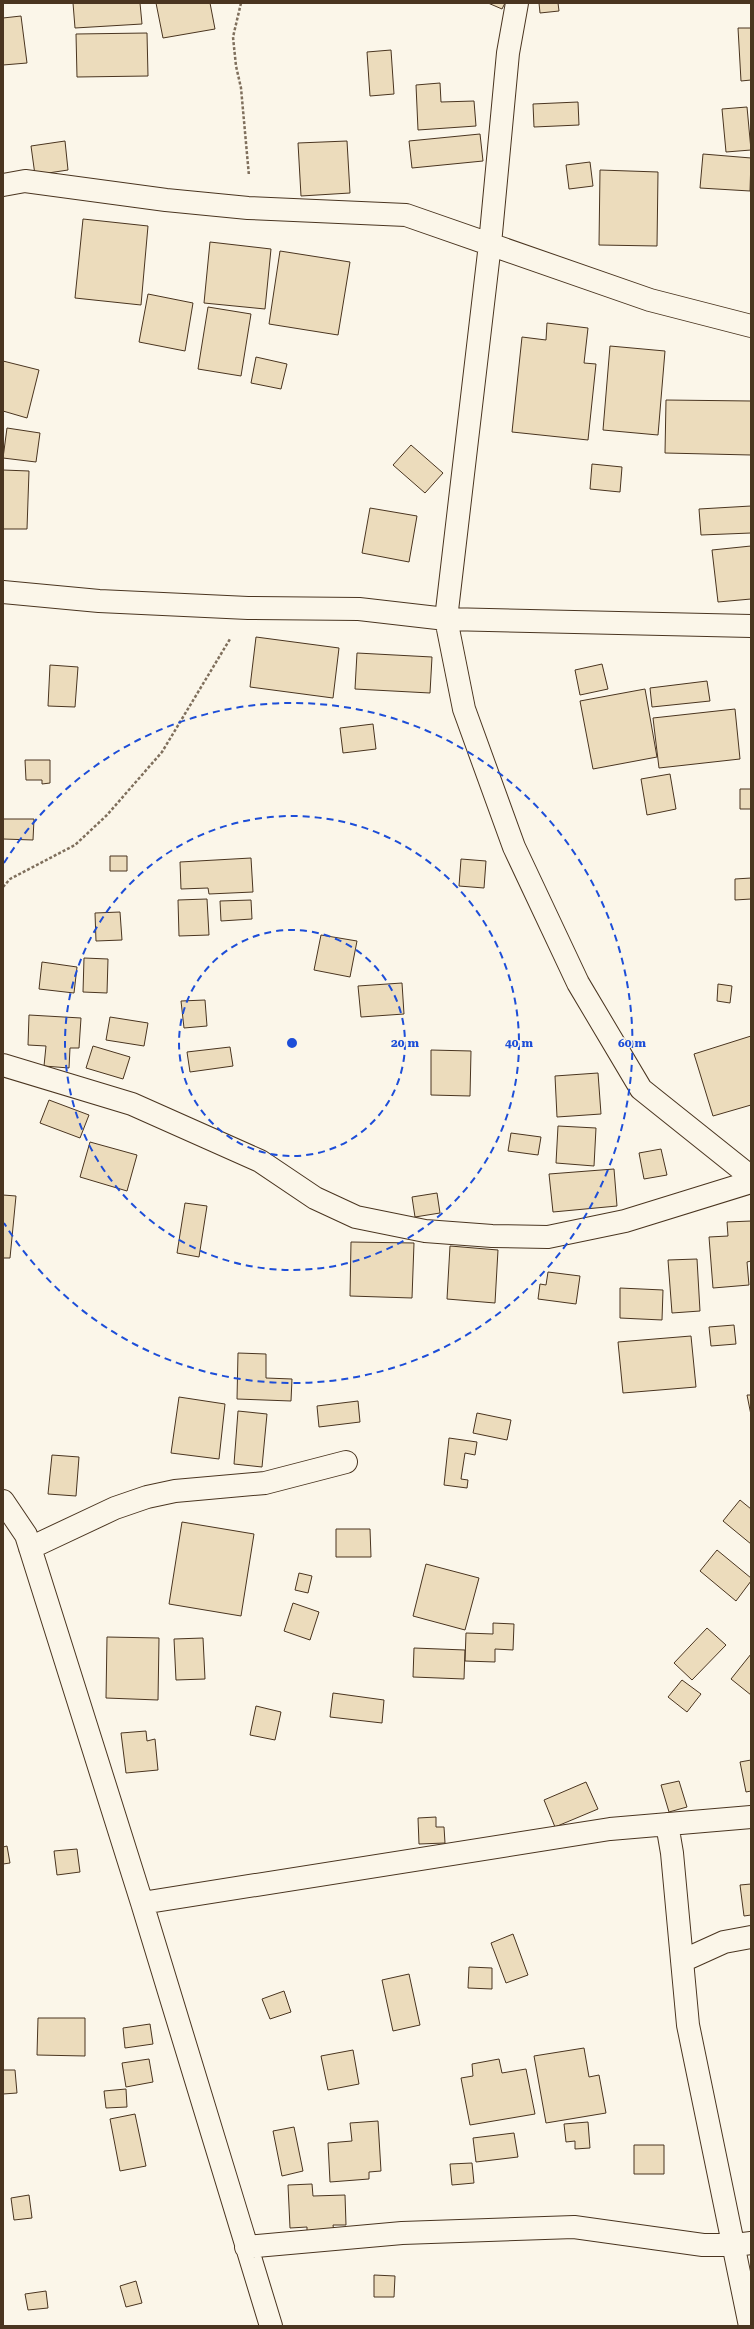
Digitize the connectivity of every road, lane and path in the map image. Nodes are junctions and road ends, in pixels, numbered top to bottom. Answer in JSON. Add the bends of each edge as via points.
{"nodes":[{"id":1,"x":241,"y":3,"type":"edge"},
{"id":2,"x":517,"y":3,"type":"edge"},
{"id":3,"x":3,"y":185,"type":"edge"},
{"id":4,"x":248,"y":208,"type":"junction"},
{"id":5,"x":490,"y":244,"type":"junction"},
{"id":6,"x":751,"y":326,"type":"edge"},
{"id":7,"x":3,"y":592,"type":"edge"},
{"id":8,"x":248,"y":608,"type":"junction"},
{"id":9,"x":446,"y":619,"type":"junction"},
{"id":10,"x":751,"y":626,"type":"edge"},
{"id":11,"x":3,"y":887,"type":"edge"},
{"id":12,"x":3,"y":1065,"type":"edge"},
{"id":13,"x":751,"y":1177,"type":"edge"},
{"id":14,"x":751,"y":1182,"type":"edge"},
{"id":15,"x":346,"y":1462,"type":"dead end"},
{"id":16,"x":3,"y":1501,"type":"edge"},
{"id":17,"x":30,"y":1548,"type":"junction"},
{"id":18,"x":751,"y":1816,"type":"edge"},
{"id":19,"x":667,"y":1824,"type":"junction"},
{"id":20,"x":142,"y":1903,"type":"junction"},
{"id":21,"x":751,"y":1937,"type":"edge"},
{"id":22,"x":682,"y":1961,"type":"junction"},
{"id":23,"x":743,"y":2244,"type":"edge"},
{"id":24,"x":246,"y":2247,"type":"junction"},
{"id":25,"x":271,"y":2326,"type":"edge"},
{"id":26,"x":750,"y":2326,"type":"edge"}],
"edges":[{"from":1,"to":4,"type":"path","via":[[233,37],[236,66],[242,88],[248,157]]},
{"from":2,"to":5,"type":"street","via":[[508,53]]},
{"from":3,"to":4,"type":"street","via":[[25,181]]},
{"from":4,"to":5,"type":"street","via":[[406,215]]},
{"from":5,"to":6,"type":"street","via":[[650,300]]},
{"from":5,"to":9,"type":"street"},
{"from":7,"to":8,"type":"street","via":[[99,601]]},
{"from":8,"to":9,"type":"street","via":[[359,609]]},
{"from":8,"to":11,"type":"path","via":[[162,752],[107,815],[75,845],[10,879]]},
{"from":9,"to":10,"type":"street"},
{"from":9,"to":13,"type":"street","via":[[466,716],[514,847],[578,984],[641,1089]]},
{"from":12,"to":14,"type":"street","via":[[132,1104],[260,1161],[316,1198],[356,1217],[425,1231],[548,1237],[625,1221]]},
{"from":15,"to":17,"type":"street","via":[[265,1483],[175,1490],[147,1497],[115,1508]]},
{"from":16,"to":17,"type":"street","via":[[26,1535]]},
{"from":17,"to":20,"type":"street"},
{"from":18,"to":19,"type":"street"},
{"from":19,"to":20,"type":"street","via":[[610,1829]]},
{"from":19,"to":22,"type":"street"},
{"from":20,"to":24,"type":"street"},
{"from":21,"to":22,"type":"street","via":[[724,1942]]},
{"from":22,"to":23,"type":"street","via":[[688,2024]]},
{"from":23,"to":24,"type":"street","via":[[703,2245],[574,2227],[402,2233]]},
{"from":23,"to":26,"type":"street"},
{"from":24,"to":25,"type":"street"}]}
